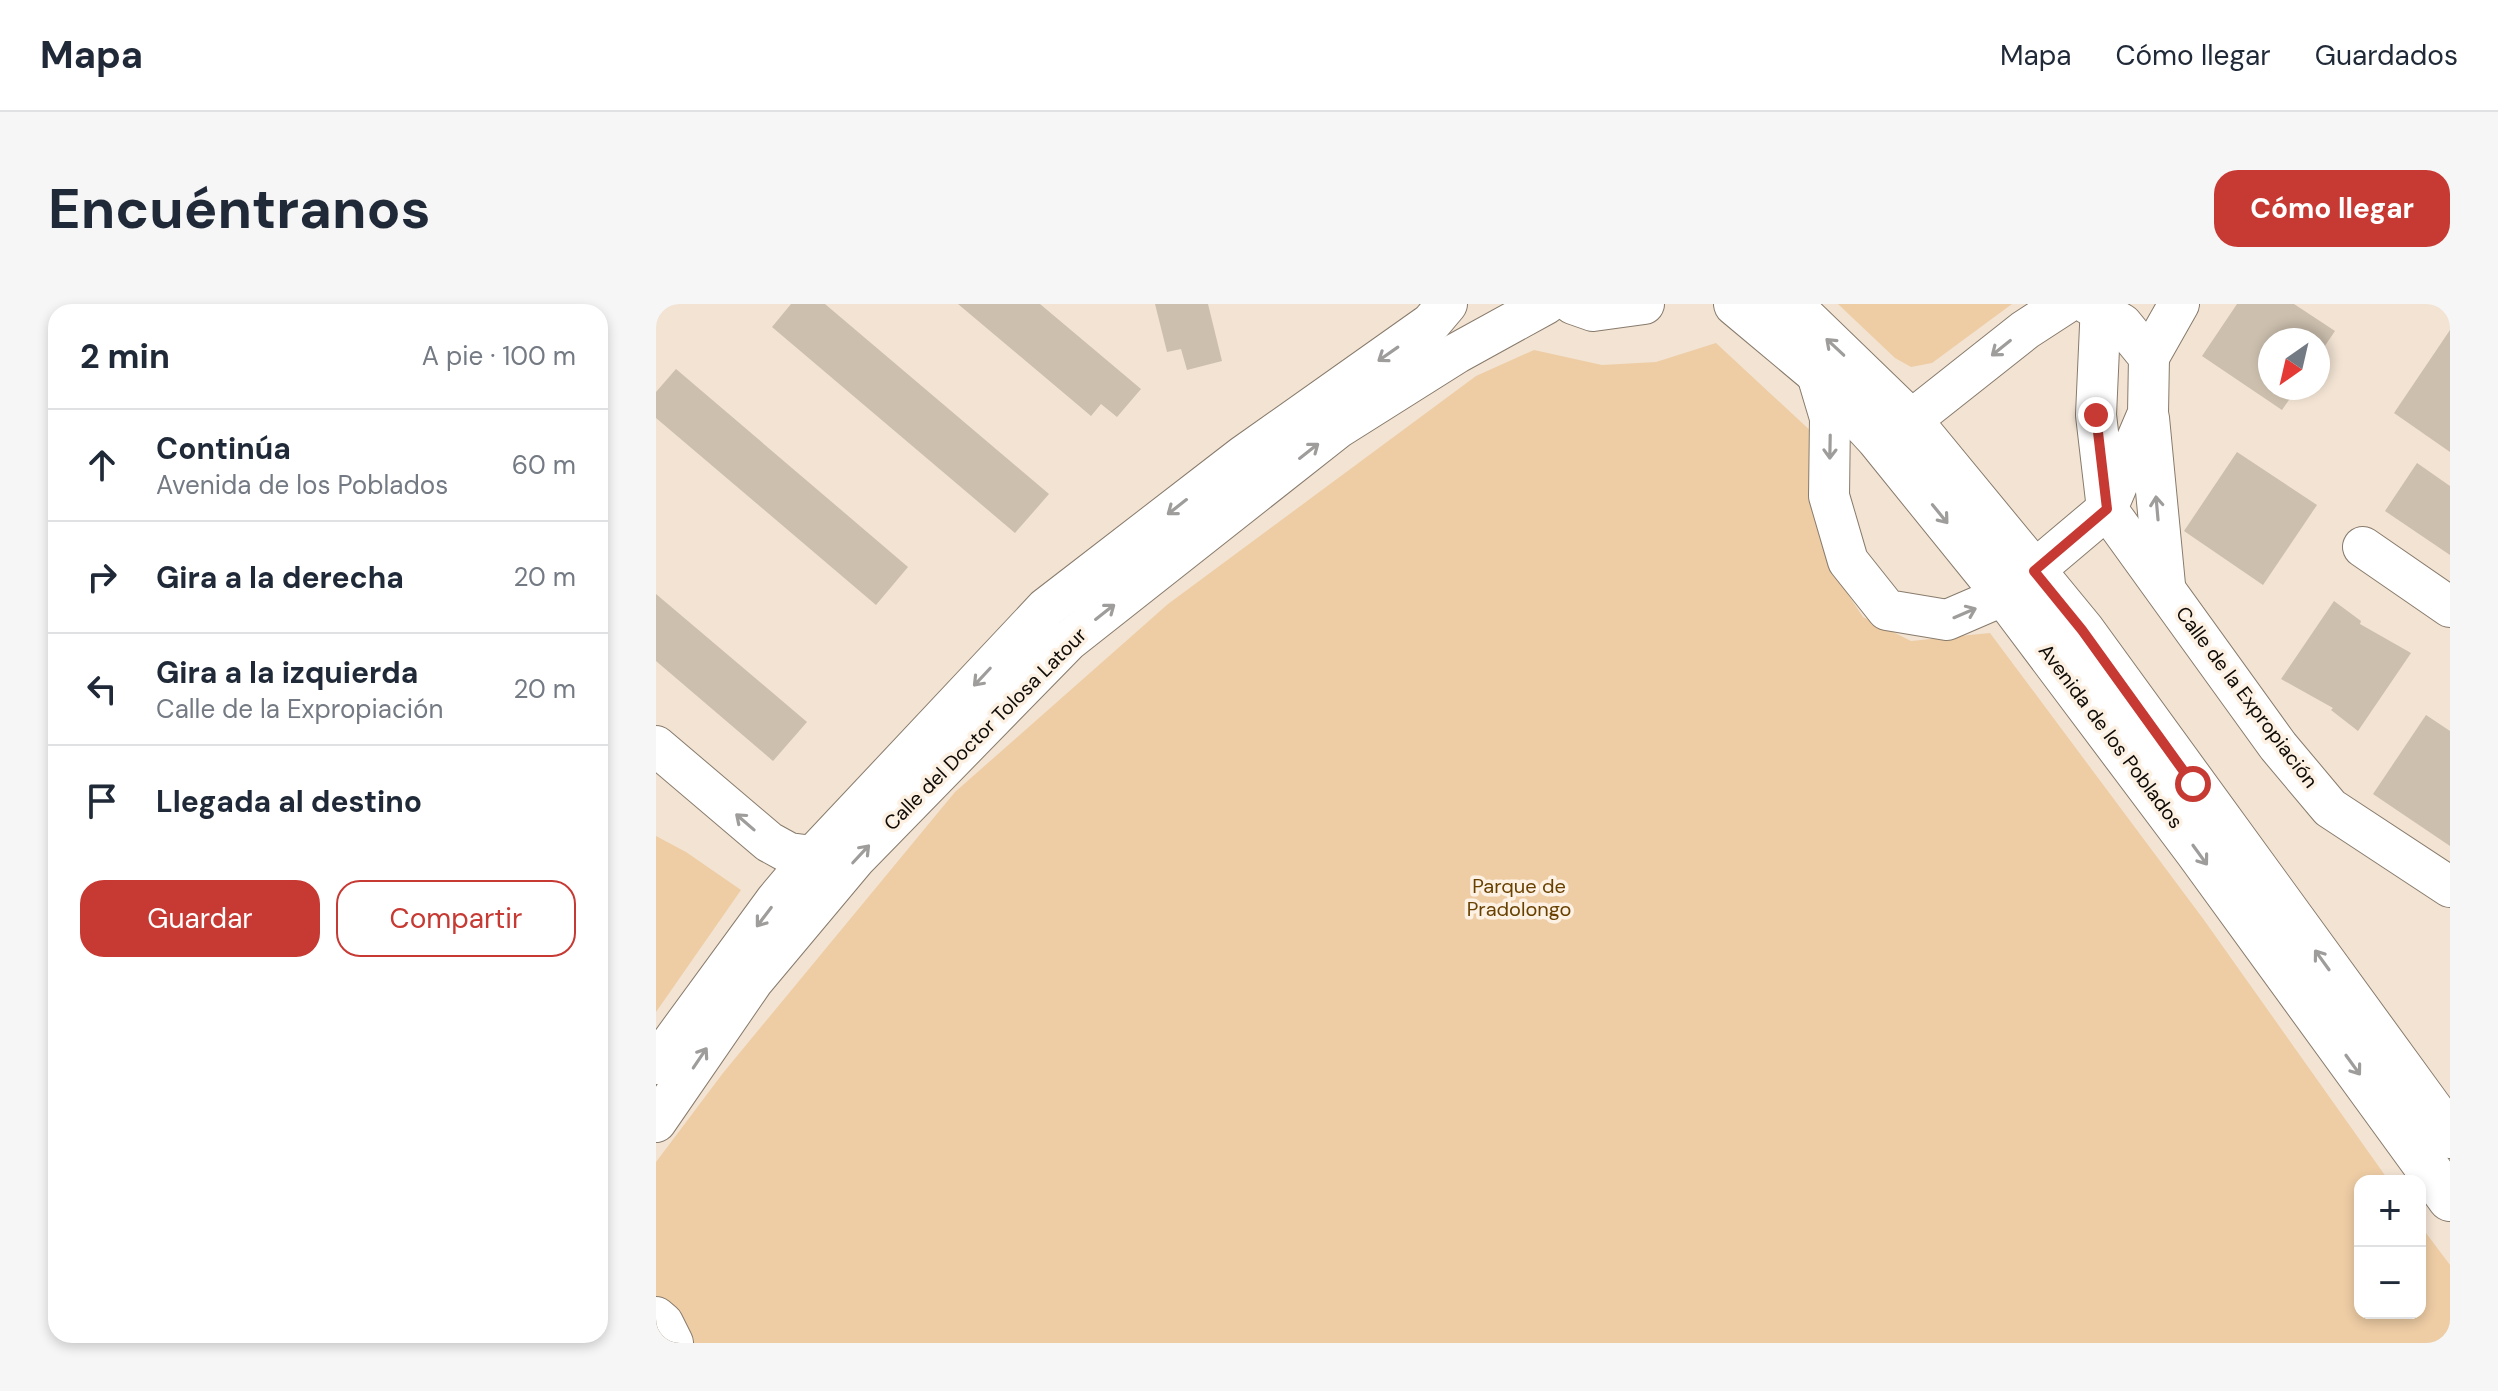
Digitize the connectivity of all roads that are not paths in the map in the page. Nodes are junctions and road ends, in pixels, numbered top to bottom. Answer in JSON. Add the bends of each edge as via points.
{"nodes":[{"id":1,"x":1447,"y":304,"type":"edge"},
{"id":2,"x":1546,"y":304,"type":"edge"},
{"id":3,"x":1573,"y":304,"type":"edge"},
{"id":4,"x":1644,"y":304,"type":"edge"},
{"id":5,"x":1736,"y":304,"type":"edge"},
{"id":6,"x":1789,"y":304,"type":"edge"},
{"id":7,"x":2179,"y":304,"type":"edge"},
{"id":8,"x":2088,"y":305,"type":"edge"},
{"id":9,"x":2149,"y":357,"type":"junction"},
{"id":10,"x":1816,"y":371,"type":"junction"},
{"id":11,"x":2148,"y":413,"type":"junction"},
{"id":12,"x":1903,"y":441,"type":"junction"},
{"id":13,"x":2107,"y":509,"type":"junction"},
{"id":14,"x":2363,"y":547,"type":"dead end"},
{"id":15,"x":2020,"y":583,"type":"junction"},
{"id":16,"x":2165,"y":585,"type":"junction"},
{"id":17,"x":2450,"y":607,"type":"edge"},
{"id":18,"x":656,"y":746,"type":"edge"},
{"id":19,"x":813,"y":856,"type":"junction"},
{"id":20,"x":2450,"y":887,"type":"edge"},
{"id":21,"x":656,"y":1064,"type":"edge"},
{"id":22,"x":656,"y":1122,"type":"edge"},
{"id":23,"x":2450,"y":1136,"type":"edge"},
{"id":24,"x":2450,"y":1199,"type":"edge"},
{"id":25,"x":656,"y":1317,"type":"edge"},
{"id":26,"x":673,"y":1343,"type":"edge"}],
"edges":[{"from":1,"to":19,"type":"street","name":"Calle del Doctor Tolosa Latour","one_way":true,"via":[[1431,323],[1243,456],[1046,608]]},
{"from":22,"to":2,"type":"street","name":"Calle del Doctor Tolosa Latour","one_way":true,"via":[[753,981],[856,858],[1068,641],[1338,428]]},
{"from":3,"to":4,"type":"street","via":[[1593,311]]},
{"from":5,"to":10,"type":"main road","name":"Avenida de los Poblados"},
{"from":12,"to":6,"type":"main road","name":"Avenida de los Poblados","one_way":true},
{"from":7,"to":9,"type":"street"},
{"from":8,"to":9,"type":"street","via":[[2122,324]]},
{"from":8,"to":12,"type":"street","one_way":true,"via":[[2025,330]]},
{"from":8,"to":13,"type":"street"},
{"from":9,"to":11,"type":"street","name":"Calle de la Expropiación"},
{"from":10,"to":12,"type":"main road","name":"Avenida de los Poblados"},
{"from":10,"to":15,"type":"street","one_way":true,"via":[[1830,418],[1829,496],[1848,561],[1887,610],[1947,620]]},
{"from":11,"to":13,"type":"street"},
{"from":16,"to":11,"type":"street","name":"Calle de la Expropiación","one_way":true},
{"from":12,"to":15,"type":"main road","name":"Avenida de los Poblados"},
{"from":13,"to":15,"type":"street"},
{"from":13,"to":16,"type":"street","name":"Calle de la Expropiación"},
{"from":14,"to":17,"type":"street"},
{"from":23,"to":15,"type":"main road","name":"Avenida de los Poblados","one_way":true,"via":[[2082,630]]},
{"from":15,"to":24,"type":"main road","name":"Avenida de los Poblados","one_way":true,"via":[[2197,851]]},
{"from":16,"to":20,"type":"street","name":"Calle de la Expropiación","via":[[2260,721],[2330,808]]},
{"from":19,"to":18,"type":"street","one_way":true,"via":[[789,853],[769,842]]},
{"from":19,"to":21,"type":"street","name":"Calle del Doctor Tolosa Latour","one_way":true},
{"from":25,"to":26,"type":"street"}]}
